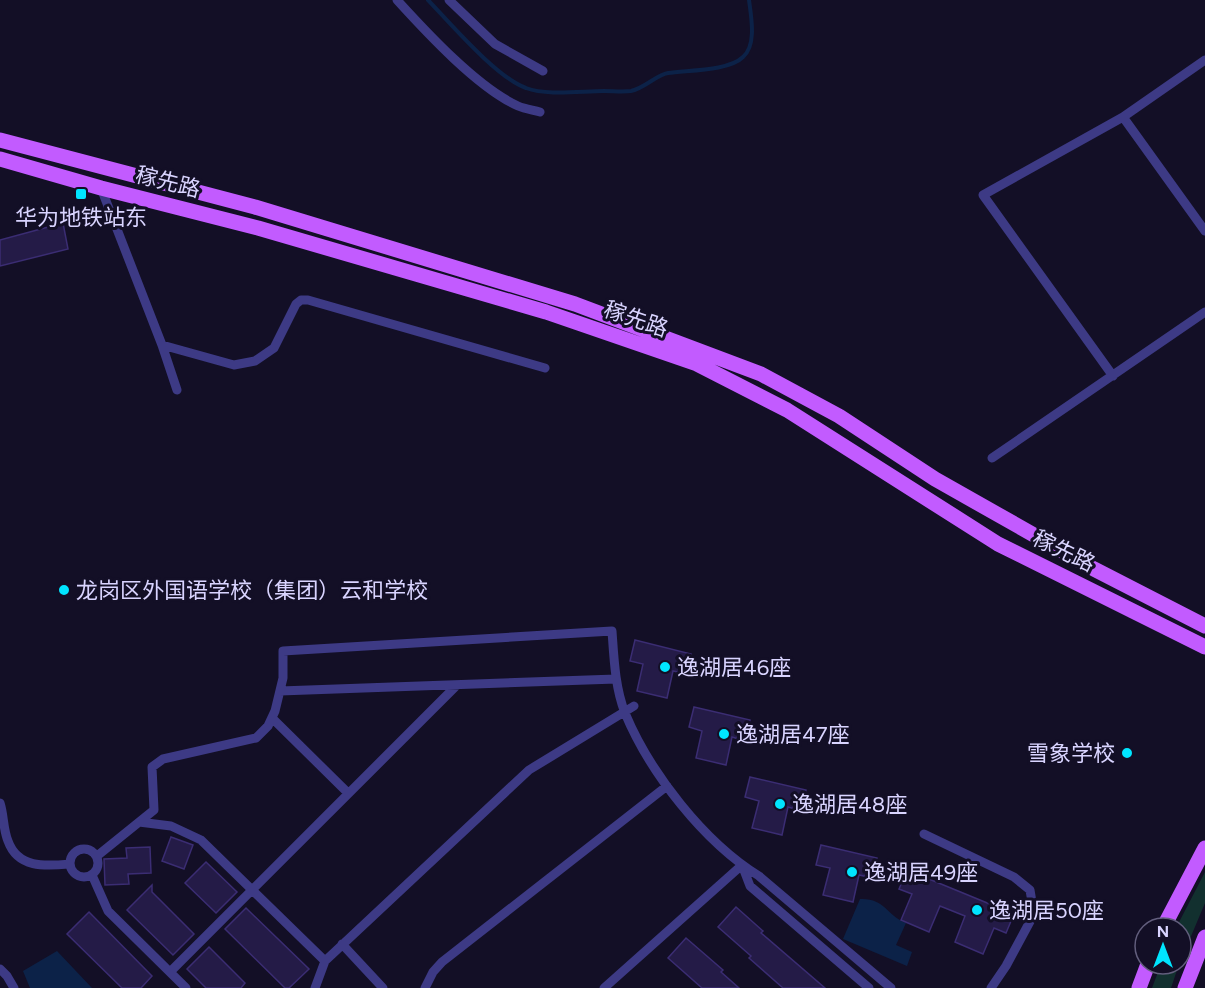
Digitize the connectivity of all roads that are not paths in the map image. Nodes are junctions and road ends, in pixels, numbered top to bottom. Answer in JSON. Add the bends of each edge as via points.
{"nodes":[{"id":1,"x":397,"y":0,"type":"edge"},
{"id":2,"x":449,"y":0,"type":"edge"},
{"id":3,"x":1205,"y":60,"type":"edge"},
{"id":4,"x":543,"y":71,"type":"dead end"},
{"id":5,"x":540,"y":112,"type":"dead end"},
{"id":6,"x":1123,"y":117,"type":"junction"},
{"id":7,"x":0,"y":135,"type":"edge"},
{"id":8,"x":0,"y":140,"type":"edge"},
{"id":9,"x":22,"y":145,"type":"junction"},
{"id":10,"x":1,"y":159,"type":"edge"},
{"id":11,"x":101,"y":188,"type":"junction"},
{"id":12,"x":1205,"y":231,"type":"edge"},
{"id":13,"x":1205,"y":312,"type":"edge"},
{"id":14,"x":162,"y":345,"type":"junction"},
{"id":15,"x":545,"y":368,"type":"dead end"},
{"id":16,"x":1113,"y":376,"type":"junction"},
{"id":17,"x":177,"y":390,"type":"dead end"},
{"id":18,"x":992,"y":458,"type":"dead end"},
{"id":19,"x":1205,"y":626,"type":"edge"},
{"id":20,"x":1205,"y":646,"type":"edge"},
{"id":21,"x":616,"y":679,"type":"junction"},
{"id":22,"x":457,"y":685,"type":"junction"},
{"id":23,"x":279,"y":691,"type":"junction"},
{"id":24,"x":634,"y":706,"type":"dead end"},
{"id":25,"x":625,"y":712,"type":"junction"},
{"id":26,"x":272,"y":718,"type":"junction"},
{"id":27,"x":668,"y":786,"type":"junction"},
{"id":28,"x":348,"y":793,"type":"junction"},
{"id":29,"x":0,"y":803,"type":"edge"},
{"id":30,"x":139,"y":822,"type":"junction"},
{"id":31,"x":924,"y":834,"type":"dead end"},
{"id":32,"x":1205,"y":848,"type":"edge"},
{"id":33,"x":97,"y":856,"type":"junction"},
{"id":34,"x":70,"y":864,"type":"junction"},
{"id":35,"x":742,"y":865,"type":"junction"},
{"id":36,"x":92,"y":874,"type":"junction"},
{"id":37,"x":252,"y":890,"type":"junction"},
{"id":38,"x":1169,"y":916,"type":"edge"},
{"id":39,"x":1205,"y":937,"type":"edge"},
{"id":40,"x":342,"y":944,"type":"junction"},
{"id":41,"x":325,"y":961,"type":"junction"},
{"id":42,"x":0,"y":969,"type":"edge"},
{"id":43,"x":170,"y":972,"type":"junction"},
{"id":44,"x":877,"y":977,"type":"junction"},
{"id":45,"x":14,"y":988,"type":"edge"},
{"id":46,"x":186,"y":988,"type":"edge"},
{"id":47,"x":315,"y":988,"type":"edge"},
{"id":48,"x":383,"y":988,"type":"edge"},
{"id":49,"x":424,"y":988,"type":"edge"},
{"id":50,"x":604,"y":988,"type":"edge"},
{"id":51,"x":868,"y":988,"type":"edge"},
{"id":52,"x":891,"y":988,"type":"edge"},
{"id":53,"x":991,"y":988,"type":"edge"},
{"id":54,"x":1185,"y":988,"type":"edge"}],
"edges":[{"from":1,"to":5,"type":"street","via":[[481,82],[518,105]]},
{"from":2,"to":4,"type":"street","via":[[495,44]]},
{"from":3,"to":6,"type":"street"},
{"from":6,"to":12,"type":"street"},
{"from":6,"to":16,"type":"street","via":[[982,195]]},
{"from":7,"to":9,"type":"main road"},
{"from":8,"to":9,"type":"main road","name":"稼先路"},
{"from":9,"to":19,"type":"main road","name":"稼先路","via":[[255,207],[575,303],[761,374],[839,416],[934,479]]},
{"from":10,"to":11,"type":"main road","name":"稼先路"},
{"from":11,"to":14,"type":"street"},
{"from":11,"to":20,"type":"main road","name":"稼先路","via":[[258,228],[546,312],[697,364],[787,410],[999,544]]},
{"from":13,"to":16,"type":"street"},
{"from":14,"to":15,"type":"street","via":[[234,365],[255,361],[274,348],[296,304],[308,300]]},
{"from":14,"to":17,"type":"street"},
{"from":16,"to":18,"type":"street"},
{"from":21,"to":22,"type":"street"},
{"from":21,"to":23,"type":"street","via":[[612,631],[283,651]]},
{"from":21,"to":25,"type":"street"},
{"from":22,"to":23,"type":"street"},
{"from":22,"to":28,"type":"street"},
{"from":23,"to":26,"type":"street"},
{"from":24,"to":25,"type":"street"},
{"from":25,"to":27,"type":"street"},
{"from":25,"to":40,"type":"street","via":[[529,770]]},
{"from":26,"to":28,"type":"street"},
{"from":26,"to":30,"type":"street","via":[[256,738],[164,759],[152,767],[154,810]]},
{"from":27,"to":35,"type":"street","via":[[695,820]]},
{"from":27,"to":49,"type":"street","via":[[442,962]]},
{"from":28,"to":37,"type":"street"},
{"from":29,"to":34,"type":"street","via":[[7,841],[14,853],[39,866]]},
{"from":30,"to":33,"type":"street"},
{"from":30,"to":37,"type":"street","via":[[171,826],[192,834]]},
{"from":31,"to":53,"type":"street","via":[[1014,877],[1030,890],[1034,915]]},
{"from":32,"to":38,"type":"main road"},
{"from":33,"to":34,"type":"street","via":[[90,849],[80,849]]},
{"from":33,"to":36,"type":"street","via":[[98,866]]},
{"from":34,"to":36,"type":"street","via":[[78,875]]},
{"from":35,"to":44,"type":"street"},
{"from":35,"to":50,"type":"street"},
{"from":35,"to":51,"type":"street","via":[[750,886]]},
{"from":36,"to":43,"type":"street","via":[[108,911]]},
{"from":37,"to":41,"type":"street"},
{"from":37,"to":43,"type":"street"},
{"from":39,"to":54,"type":"main road"},
{"from":40,"to":41,"type":"street"},
{"from":40,"to":48,"type":"street"},
{"from":41,"to":47,"type":"street"},
{"from":42,"to":45,"type":"street"},
{"from":43,"to":46,"type":"street"},
{"from":44,"to":51,"type":"street"},
{"from":44,"to":52,"type":"street"}]}
